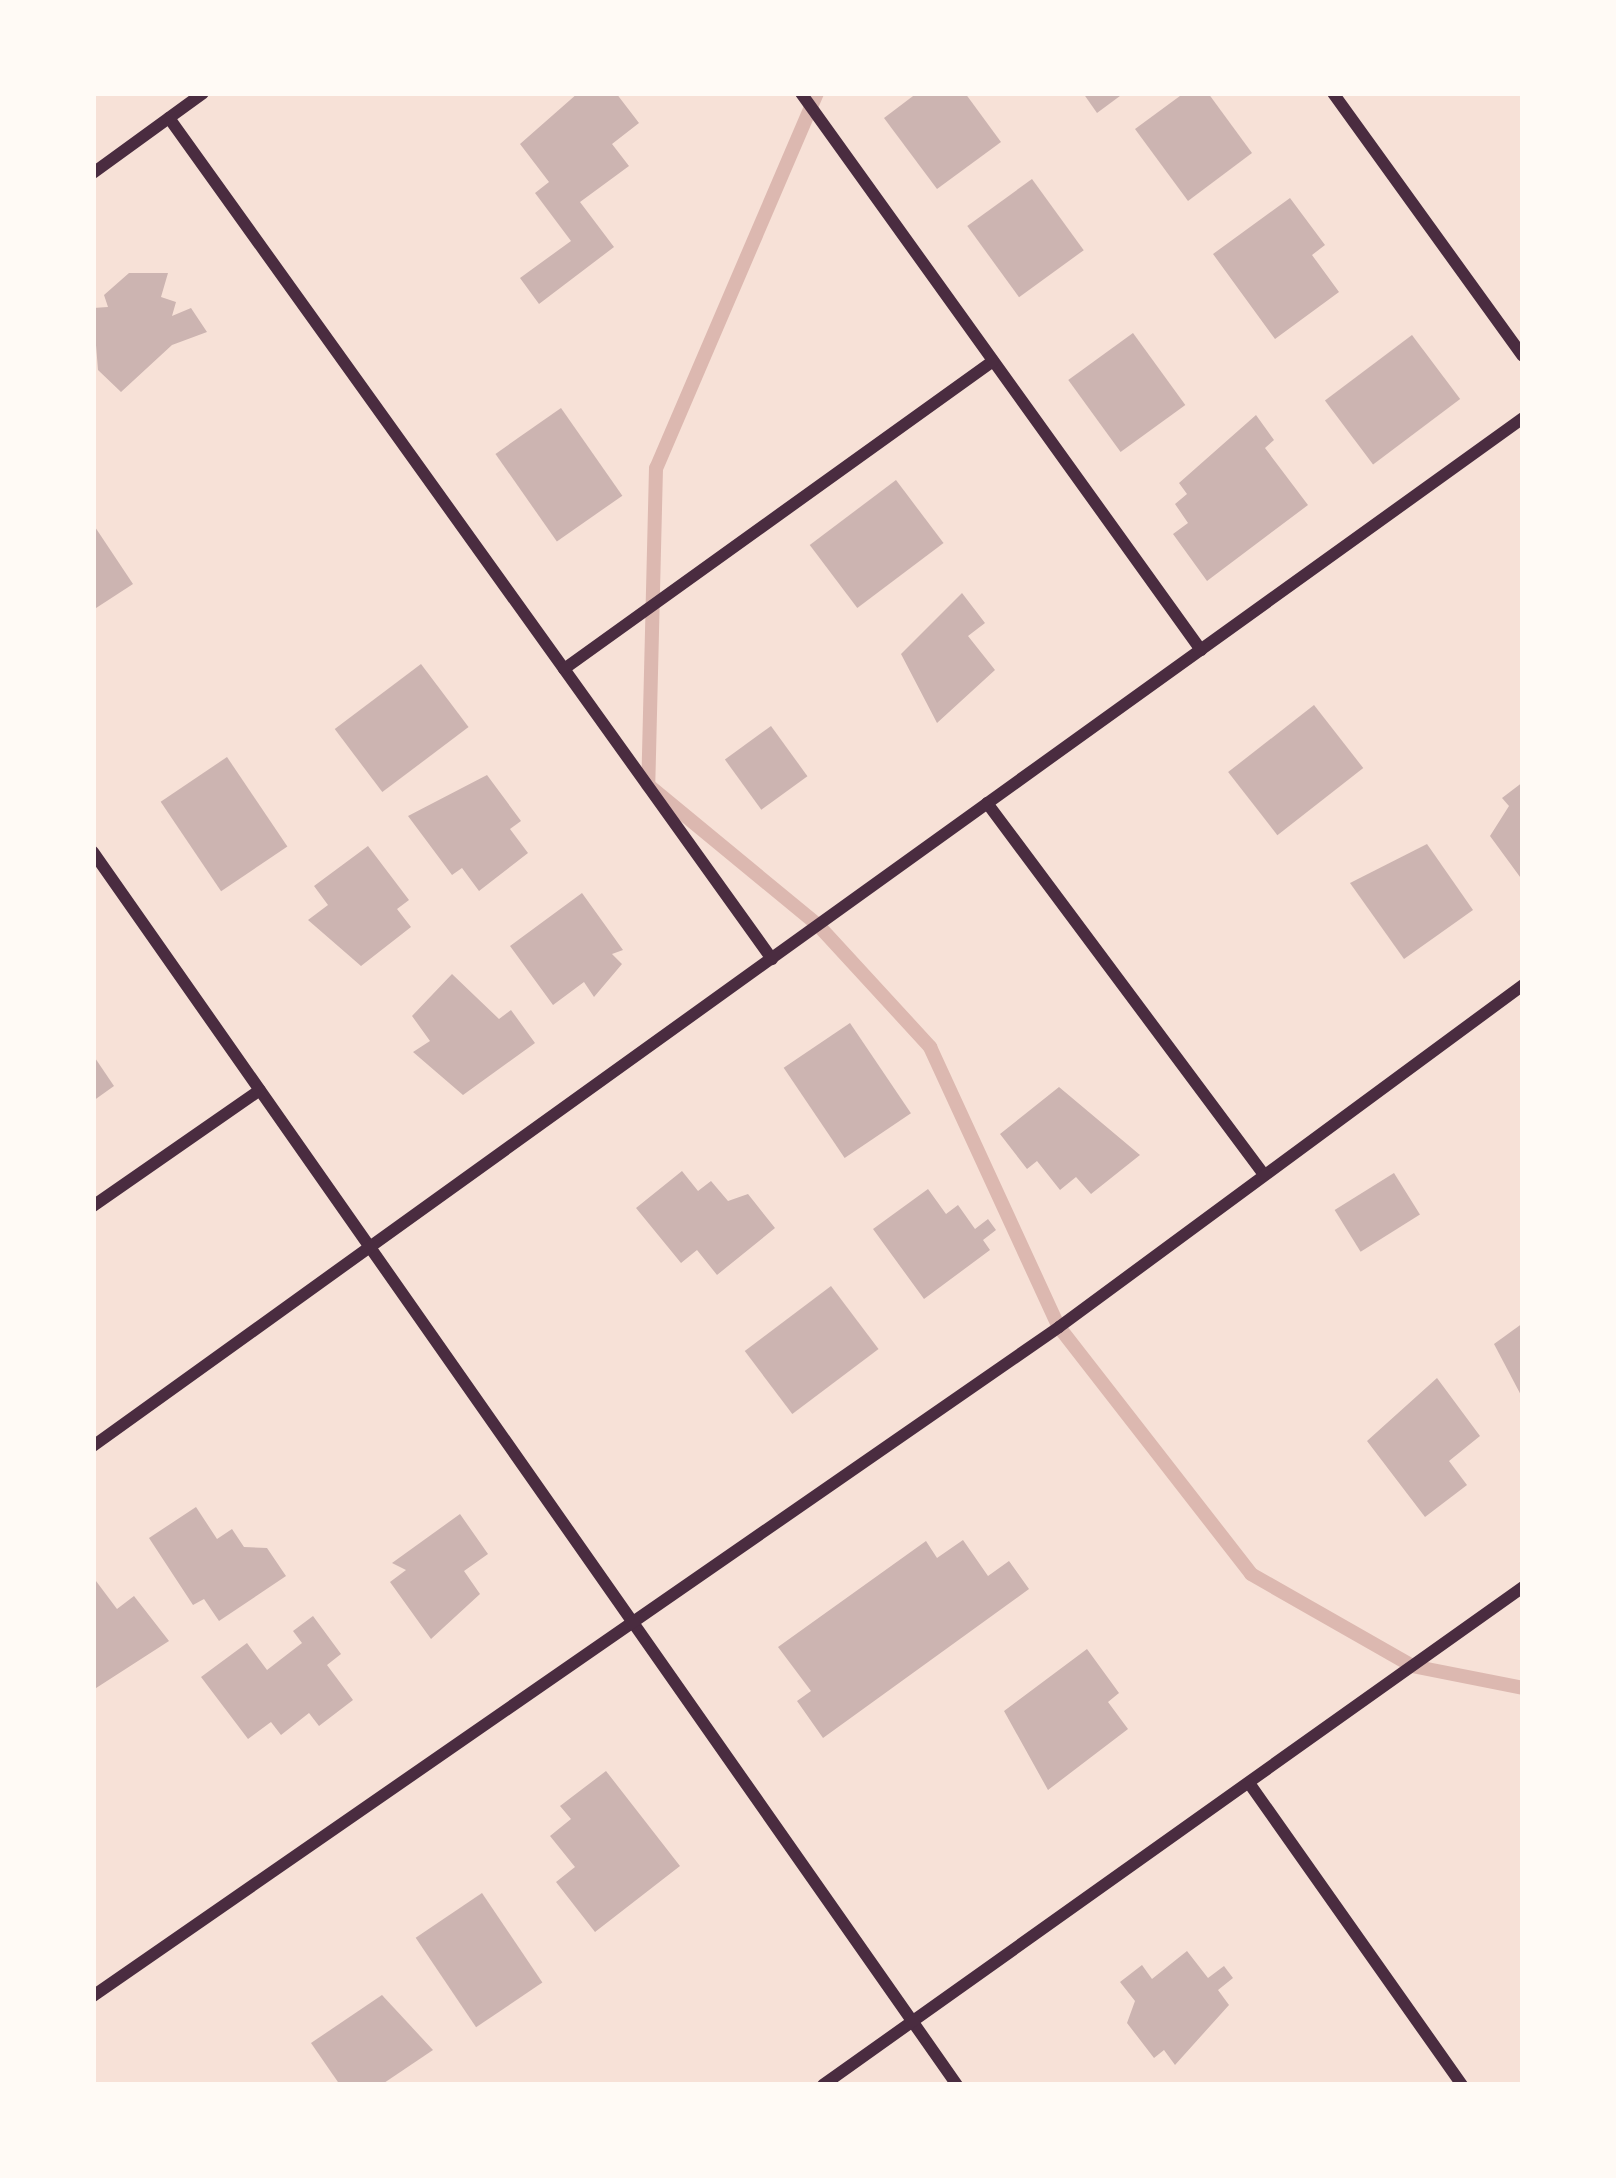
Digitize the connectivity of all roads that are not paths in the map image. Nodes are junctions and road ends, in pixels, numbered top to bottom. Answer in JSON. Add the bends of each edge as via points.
{"nodes":[{"id":1,"x":203,"y":93,"type":"edge"},
{"id":2,"x":801,"y":93,"type":"edge"},
{"id":3,"x":1334,"y":93,"type":"edge"},
{"id":4,"x":169,"y":118,"type":"junction"},
{"id":5,"x":93,"y":173,"type":"edge"},
{"id":6,"x":1523,"y":356,"type":"edge"},
{"id":7,"x":994,"y":361,"type":"junction"},
{"id":8,"x":1523,"y":418,"type":"edge"},
{"id":9,"x":1202,"y":650,"type":"junction"},
{"id":10,"x":564,"y":670,"type":"junction"},
{"id":11,"x":987,"y":803,"type":"junction"},
{"id":12,"x":93,"y":852,"type":"edge"},
{"id":13,"x":772,"y":959,"type":"junction"},
{"id":14,"x":1523,"y":985,"type":"edge"},
{"id":15,"x":260,"y":1090,"type":"junction"},
{"id":16,"x":1261,"y":1170,"type":"junction"},
{"id":17,"x":93,"y":1206,"type":"edge"},
{"id":18,"x":370,"y":1247,"type":"junction"},
{"id":19,"x":93,"y":1446,"type":"edge"},
{"id":20,"x":1523,"y":1587,"type":"edge"},
{"id":21,"x":629,"y":1617,"type":"junction"},
{"id":22,"x":1249,"y":1783,"type":"junction"},
{"id":23,"x":93,"y":1996,"type":"edge"},
{"id":24,"x":912,"y":2022,"type":"junction"},
{"id":25,"x":823,"y":2085,"type":"edge"},
{"id":26,"x":957,"y":2085,"type":"edge"},
{"id":27,"x":1462,"y":2085,"type":"edge"}],
"edges":[{"from":1,"to":4,"type":"street"},
{"from":2,"to":7,"type":"street"},
{"from":3,"to":6,"type":"street"},
{"from":4,"to":5,"type":"street"},
{"from":4,"to":10,"type":"street"},
{"from":7,"to":9,"type":"street"},
{"from":7,"to":10,"type":"street"},
{"from":8,"to":9,"type":"street"},
{"from":9,"to":11,"type":"street"},
{"from":10,"to":13,"type":"street"},
{"from":11,"to":13,"type":"street"},
{"from":11,"to":16,"type":"street"},
{"from":12,"to":15,"type":"street"},
{"from":13,"to":18,"type":"street"},
{"from":14,"to":16,"type":"street"},
{"from":15,"to":17,"type":"street"},
{"from":15,"to":18,"type":"street"},
{"from":16,"to":21,"type":"street","via":[[1059,1327]]},
{"from":18,"to":19,"type":"street"},
{"from":18,"to":21,"type":"street"},
{"from":20,"to":22,"type":"street"},
{"from":21,"to":23,"type":"street"},
{"from":21,"to":24,"type":"street"},
{"from":22,"to":24,"type":"street"},
{"from":22,"to":27,"type":"street"},
{"from":24,"to":25,"type":"street"},
{"from":24,"to":26,"type":"street"}]}
